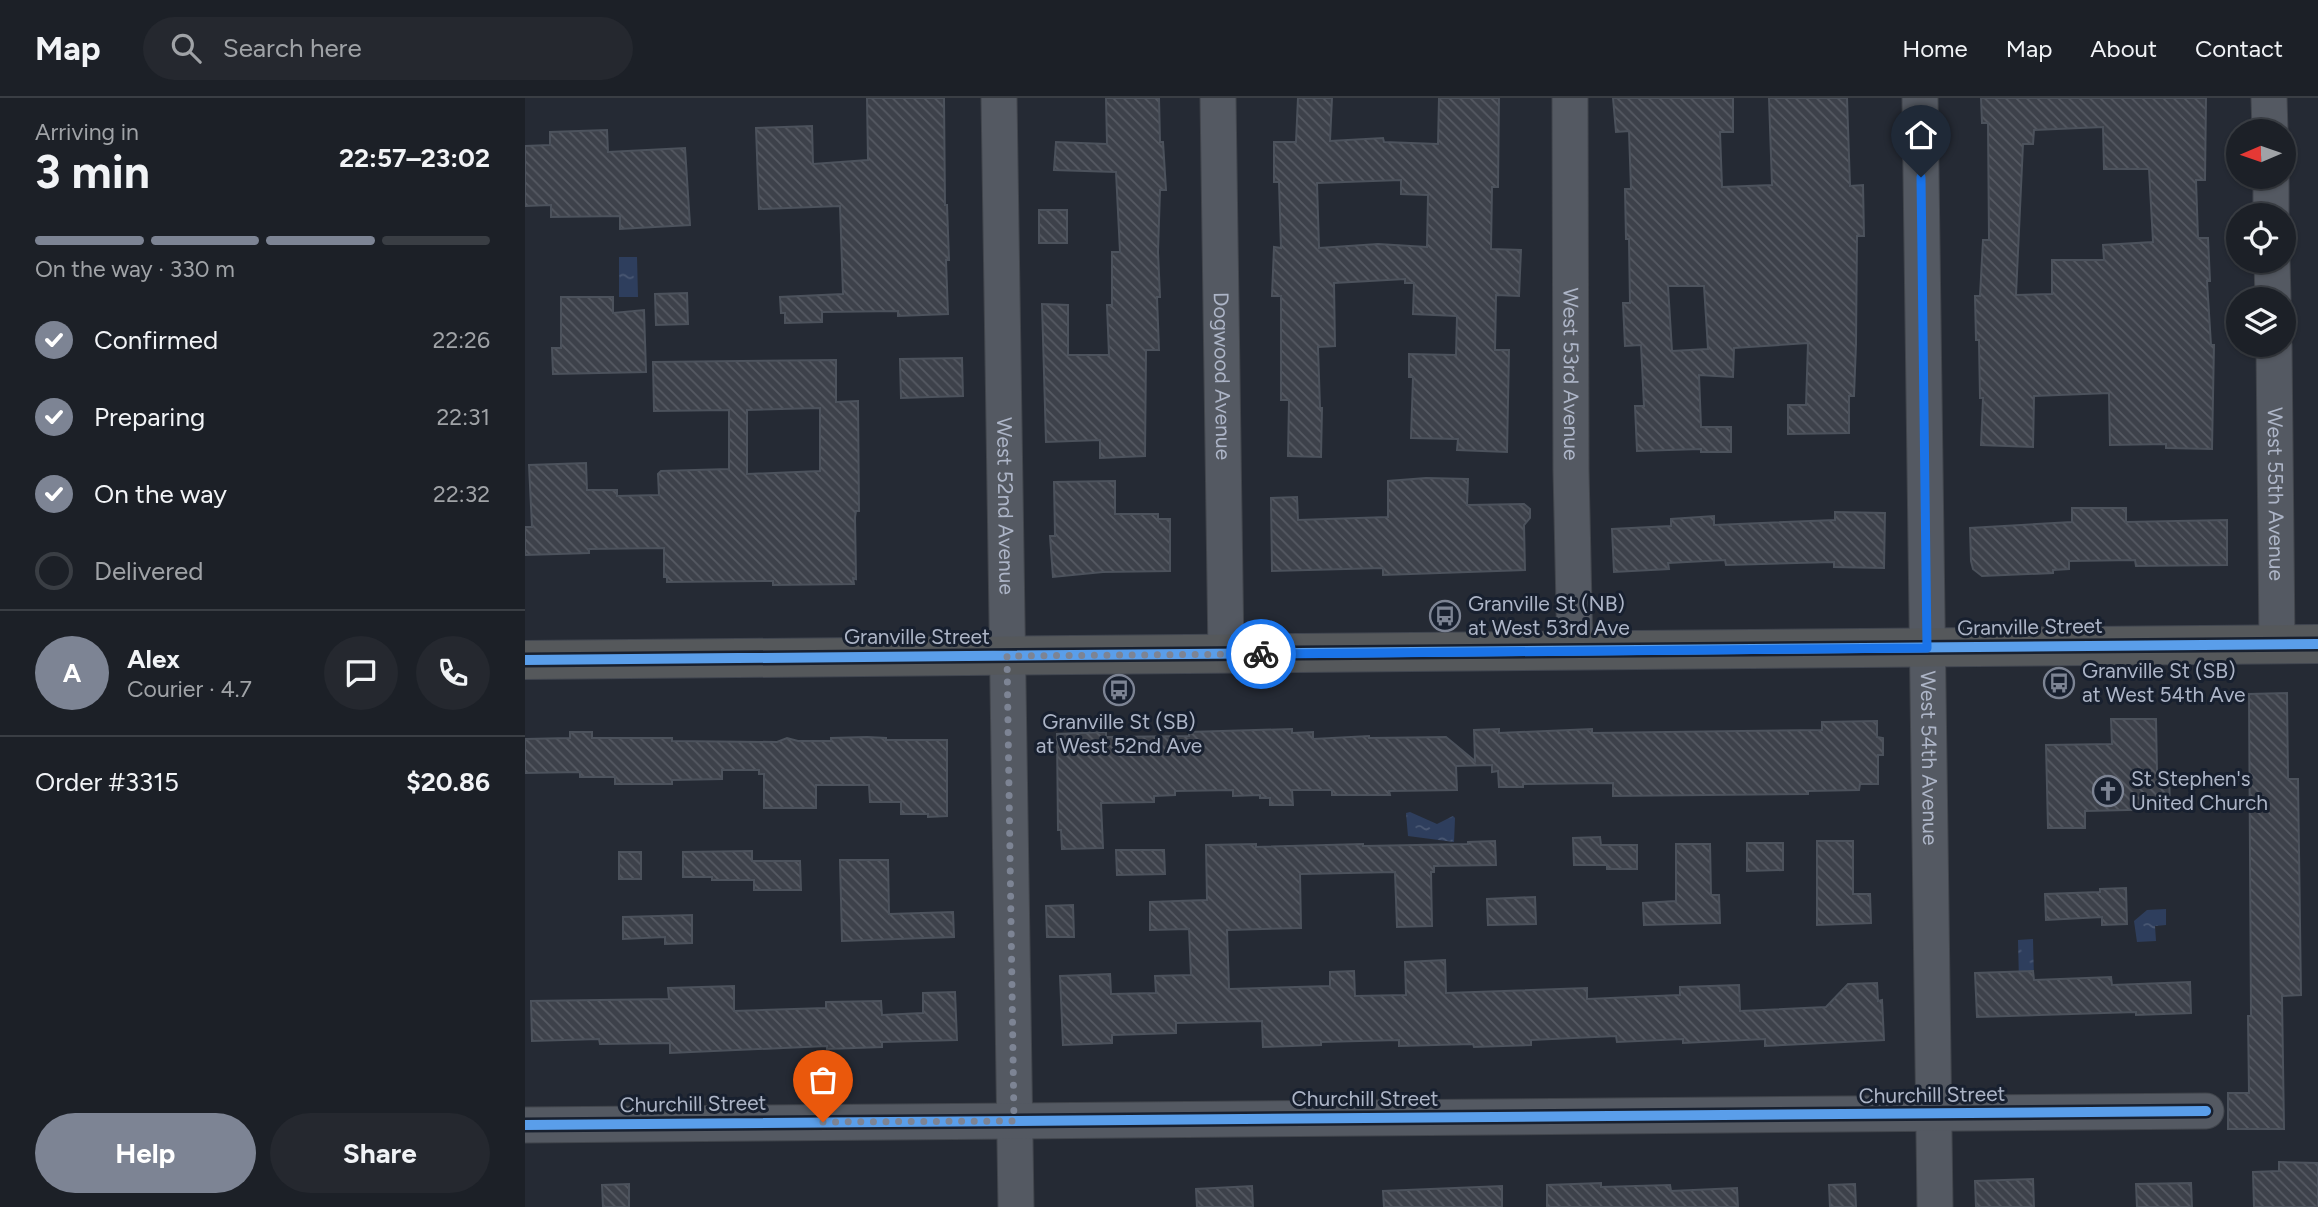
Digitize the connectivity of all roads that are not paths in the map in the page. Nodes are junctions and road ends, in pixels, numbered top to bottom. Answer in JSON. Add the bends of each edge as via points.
{"nodes":[{"id":1,"x":999,"y":98,"type":"edge"},
{"id":2,"x":1218,"y":98,"type":"edge"},
{"id":3,"x":1570,"y":98,"type":"edge"},
{"id":4,"x":1920,"y":98,"type":"edge"},
{"id":5,"x":2269,"y":98,"type":"edge"},
{"id":6,"x":2270,"y":119,"type":"edge"},
{"id":7,"x":2274,"y":357,"type":"edge"},
{"id":8,"x":2277,"y":644,"type":"junction"},
{"id":9,"x":2318,"y":644,"type":"edge"},
{"id":10,"x":1927,"y":648,"type":"junction"},
{"id":11,"x":1575,"y":651,"type":"junction"},
{"id":12,"x":1226,"y":654,"type":"junction"},
{"id":13,"x":1007,"y":656,"type":"junction"},
{"id":14,"x":525,"y":660,"type":"edge"},
{"id":15,"x":2206,"y":1111,"type":"dead end"},
{"id":16,"x":1934,"y":1114,"type":"junction"},
{"id":17,"x":1014,"y":1121,"type":"junction"},
{"id":18,"x":525,"y":1125,"type":"edge"},
{"id":19,"x":1016,"y":1207,"type":"edge"},
{"id":20,"x":1935,"y":1207,"type":"edge"}],
"edges":[{"from":1,"to":13,"type":"street","name":"West 52nd Avenue"},
{"from":2,"to":12,"type":"street","name":"Dogwood Avenue"},
{"from":3,"to":11,"type":"street","name":"West 53rd Avenue"},
{"from":4,"to":10,"type":"street","name":"West 54th Avenue"},
{"from":5,"to":6,"type":"street"},
{"from":7,"to":8,"type":"street","name":"West 55th Avenue"},
{"from":8,"to":9,"type":"highway","name":"Granville Street"},
{"from":8,"to":10,"type":"highway","name":"Granville Street"},
{"from":10,"to":11,"type":"highway","name":"Granville Street"},
{"from":10,"to":16,"type":"street","name":"West 54th Avenue"},
{"from":11,"to":12,"type":"highway","name":"Granville Street"},
{"from":12,"to":13,"type":"highway","name":"Granville Street"},
{"from":13,"to":14,"type":"highway","name":"Granville Street"},
{"from":13,"to":17,"type":"street","name":"West 52nd Avenue"},
{"from":15,"to":16,"type":"street","name":"Churchill Street"},
{"from":16,"to":17,"type":"street","name":"Churchill Street"},
{"from":16,"to":20,"type":"street","name":"West 54th Avenue"},
{"from":17,"to":18,"type":"street","name":"Churchill Street"},
{"from":17,"to":19,"type":"street","name":"West 52nd Avenue"}]}
